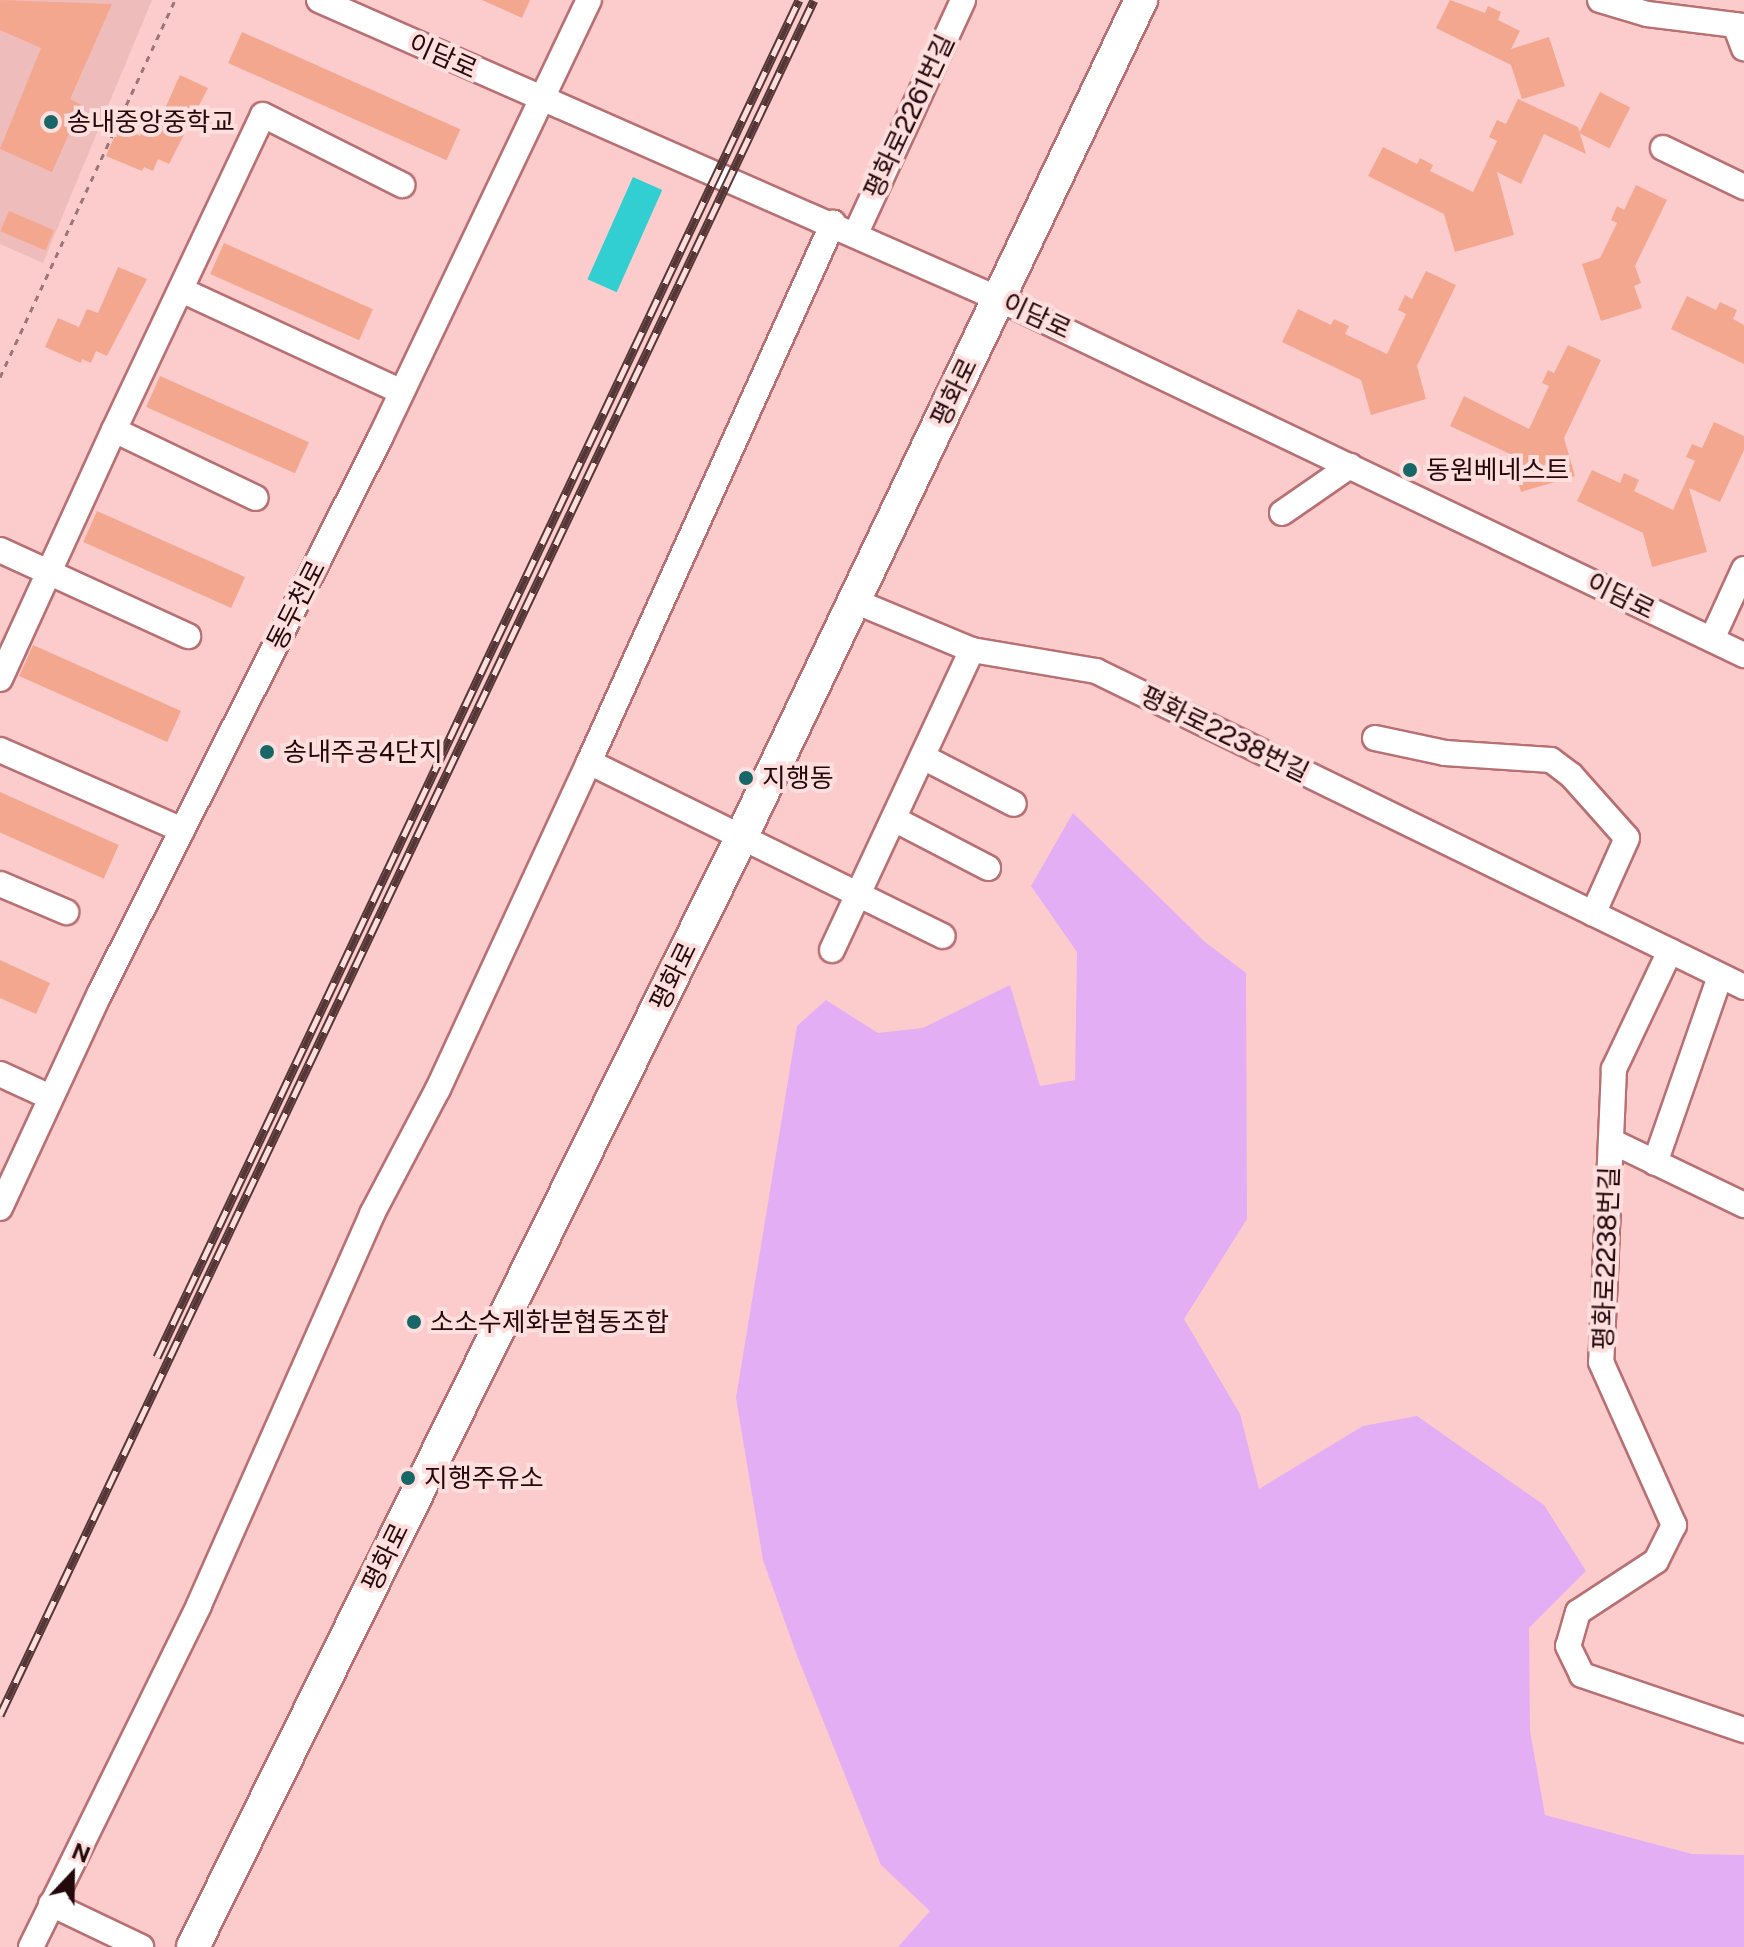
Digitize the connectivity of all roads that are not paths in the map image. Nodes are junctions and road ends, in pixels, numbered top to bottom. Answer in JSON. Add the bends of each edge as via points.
{"nodes":[{"id":1,"x":319,"y":0,"type":"edge"},
{"id":2,"x":589,"y":0,"type":"edge"},
{"id":3,"x":963,"y":0,"type":"edge"},
{"id":4,"x":1141,"y":0,"type":"edge"},
{"id":5,"x":1600,"y":0,"type":"edge"},
{"id":6,"x":1739,"y":26,"type":"edge"},
{"id":7,"x":1744,"y":48,"type":"edge"},
{"id":8,"x":541,"y":100,"type":"junction"},
{"id":9,"x":1663,"y":148,"type":"dead end"},
{"id":10,"x":402,"y":185,"type":"dead end"},
{"id":11,"x":1744,"y":187,"type":"edge"},
{"id":12,"x":844,"y":228,"type":"junction"},
{"id":13,"x":181,"y":290,"type":"junction"},
{"id":14,"x":999,"y":299,"type":"junction"},
{"id":15,"x":402,"y":392,"type":"junction"},
{"id":16,"x":114,"y":430,"type":"junction"},
{"id":17,"x":1350,"y":466,"type":"junction"},
{"id":18,"x":256,"y":498,"type":"dead end"},
{"id":19,"x":1282,"y":513,"type":"dead end"},
{"id":20,"x":0,"y":550,"type":"edge"},
{"id":21,"x":1744,"y":569,"type":"edge"},
{"id":22,"x":48,"y":574,"type":"junction"},
{"id":23,"x":852,"y":600,"type":"junction"},
{"id":24,"x":188,"y":636,"type":"dead end"},
{"id":25,"x":1712,"y":639,"type":"junction"},
{"id":26,"x":972,"y":650,"type":"junction"},
{"id":27,"x":1744,"y":655,"type":"edge"},
{"id":28,"x":0,"y":679,"type":"edge"},
{"id":29,"x":1375,"y":738,"type":"dead end"},
{"id":30,"x":0,"y":750,"type":"edge"},
{"id":31,"x":923,"y":757,"type":"junction"},
{"id":32,"x":589,"y":762,"type":"junction"},
{"id":33,"x":1014,"y":804,"type":"dead end"},
{"id":34,"x":894,"y":819,"type":"junction"},
{"id":35,"x":182,"y":830,"type":"junction"},
{"id":36,"x":740,"y":840,"type":"junction"},
{"id":37,"x":988,"y":868,"type":"dead end"},
{"id":38,"x":0,"y":884,"type":"edge"},
{"id":39,"x":859,"y":893,"type":"junction"},
{"id":40,"x":66,"y":912,"type":"dead end"},
{"id":41,"x":1593,"y":914,"type":"junction"},
{"id":42,"x":943,"y":936,"type":"dead end"},
{"id":43,"x":832,"y":950,"type":"dead end"},
{"id":44,"x":1670,"y":951,"type":"junction"},
{"id":45,"x":1720,"y":976,"type":"junction"},
{"id":46,"x":1744,"y":987,"type":"edge"},
{"id":47,"x":0,"y":1074,"type":"edge"},
{"id":48,"x":50,"y":1097,"type":"junction"},
{"id":49,"x":1611,"y":1141,"type":"junction"},
{"id":50,"x":1655,"y":1163,"type":"junction"},
{"id":51,"x":1744,"y":1205,"type":"edge"},
{"id":52,"x":0,"y":1208,"type":"edge"},
{"id":53,"x":1744,"y":1730,"type":"edge"},
{"id":54,"x":51,"y":1904,"type":"junction"},
{"id":55,"x":31,"y":1947,"type":"edge"},
{"id":56,"x":141,"y":1947,"type":"edge"},
{"id":57,"x":193,"y":1947,"type":"edge"}],
"edges":[{"from":1,"to":8,"type":"street","name":"이담로"},
{"from":2,"to":8,"type":"street","name":"동두천로"},
{"from":3,"to":12,"type":"street","name":"평화로2261번길"},
{"from":4,"to":14,"type":"main road","name":"평화로"},
{"from":5,"to":6,"type":"street","via":[[1647,14]]},
{"from":6,"to":7,"type":"street"},
{"from":8,"to":12,"type":"street","name":"이담로"},
{"from":8,"to":15,"type":"street","name":"동두천로"},
{"from":9,"to":11,"type":"street"},
{"from":10,"to":13,"type":"street","via":[[263,115]]},
{"from":12,"to":14,"type":"street","name":"이담로"},
{"from":12,"to":32,"type":"street","name":"평화로2261번길"},
{"from":13,"to":15,"type":"street"},
{"from":13,"to":16,"type":"street"},
{"from":14,"to":17,"type":"street","name":"이담로"},
{"from":14,"to":23,"type":"main road","name":"평화로"},
{"from":15,"to":35,"type":"street","name":"동두천로"},
{"from":16,"to":18,"type":"street"},
{"from":16,"to":22,"type":"street"},
{"from":17,"to":19,"type":"street"},
{"from":17,"to":25,"type":"street","name":"이담로"},
{"from":20,"to":22,"type":"street"},
{"from":21,"to":25,"type":"street"},
{"from":22,"to":24,"type":"street"},
{"from":22,"to":28,"type":"street"},
{"from":23,"to":26,"type":"street","name":"평화로2238번길"},
{"from":23,"to":36,"type":"main road","name":"평화로"},
{"from":25,"to":27,"type":"street","name":"이담로"},
{"from":26,"to":31,"type":"street"},
{"from":26,"to":41,"type":"street","name":"평화로2238번길","via":[[1096,671]]},
{"from":29,"to":41,"type":"street","via":[[1445,753],[1551,760],[1571,775],[1627,838]]},
{"from":30,"to":35,"type":"street"},
{"from":31,"to":33,"type":"street"},
{"from":31,"to":34,"type":"street"},
{"from":32,"to":36,"type":"street"},
{"from":32,"to":54,"type":"street","name":"평화로2261번길","via":[[438,1089],[372,1214],[199,1605]]},
{"from":34,"to":37,"type":"street"},
{"from":34,"to":39,"type":"street"},
{"from":35,"to":48,"type":"street","name":"동두천로"},
{"from":36,"to":39,"type":"street"},
{"from":36,"to":57,"type":"main road","name":"평화로"},
{"from":38,"to":40,"type":"street"},
{"from":39,"to":42,"type":"street"},
{"from":39,"to":43,"type":"street"},
{"from":41,"to":44,"type":"street","name":"평화로2238번길"},
{"from":44,"to":45,"type":"street","name":"평화로2238번길"},
{"from":44,"to":49,"type":"street","name":"평화로2238번길","via":[[1614,1069]]},
{"from":45,"to":46,"type":"street","name":"평화로2238번길"},
{"from":45,"to":50,"type":"street"},
{"from":47,"to":48,"type":"street"},
{"from":48,"to":52,"type":"street","name":"동두천로"},
{"from":49,"to":50,"type":"street"},
{"from":49,"to":53,"type":"street","name":"평화로2238번길","via":[[1601,1362],[1674,1525],[1656,1561],[1578,1612],[1568,1646],[1582,1675]]},
{"from":50,"to":51,"type":"street"},
{"from":54,"to":55,"type":"street","name":"평화로2261번길"},
{"from":54,"to":56,"type":"street"}]}
